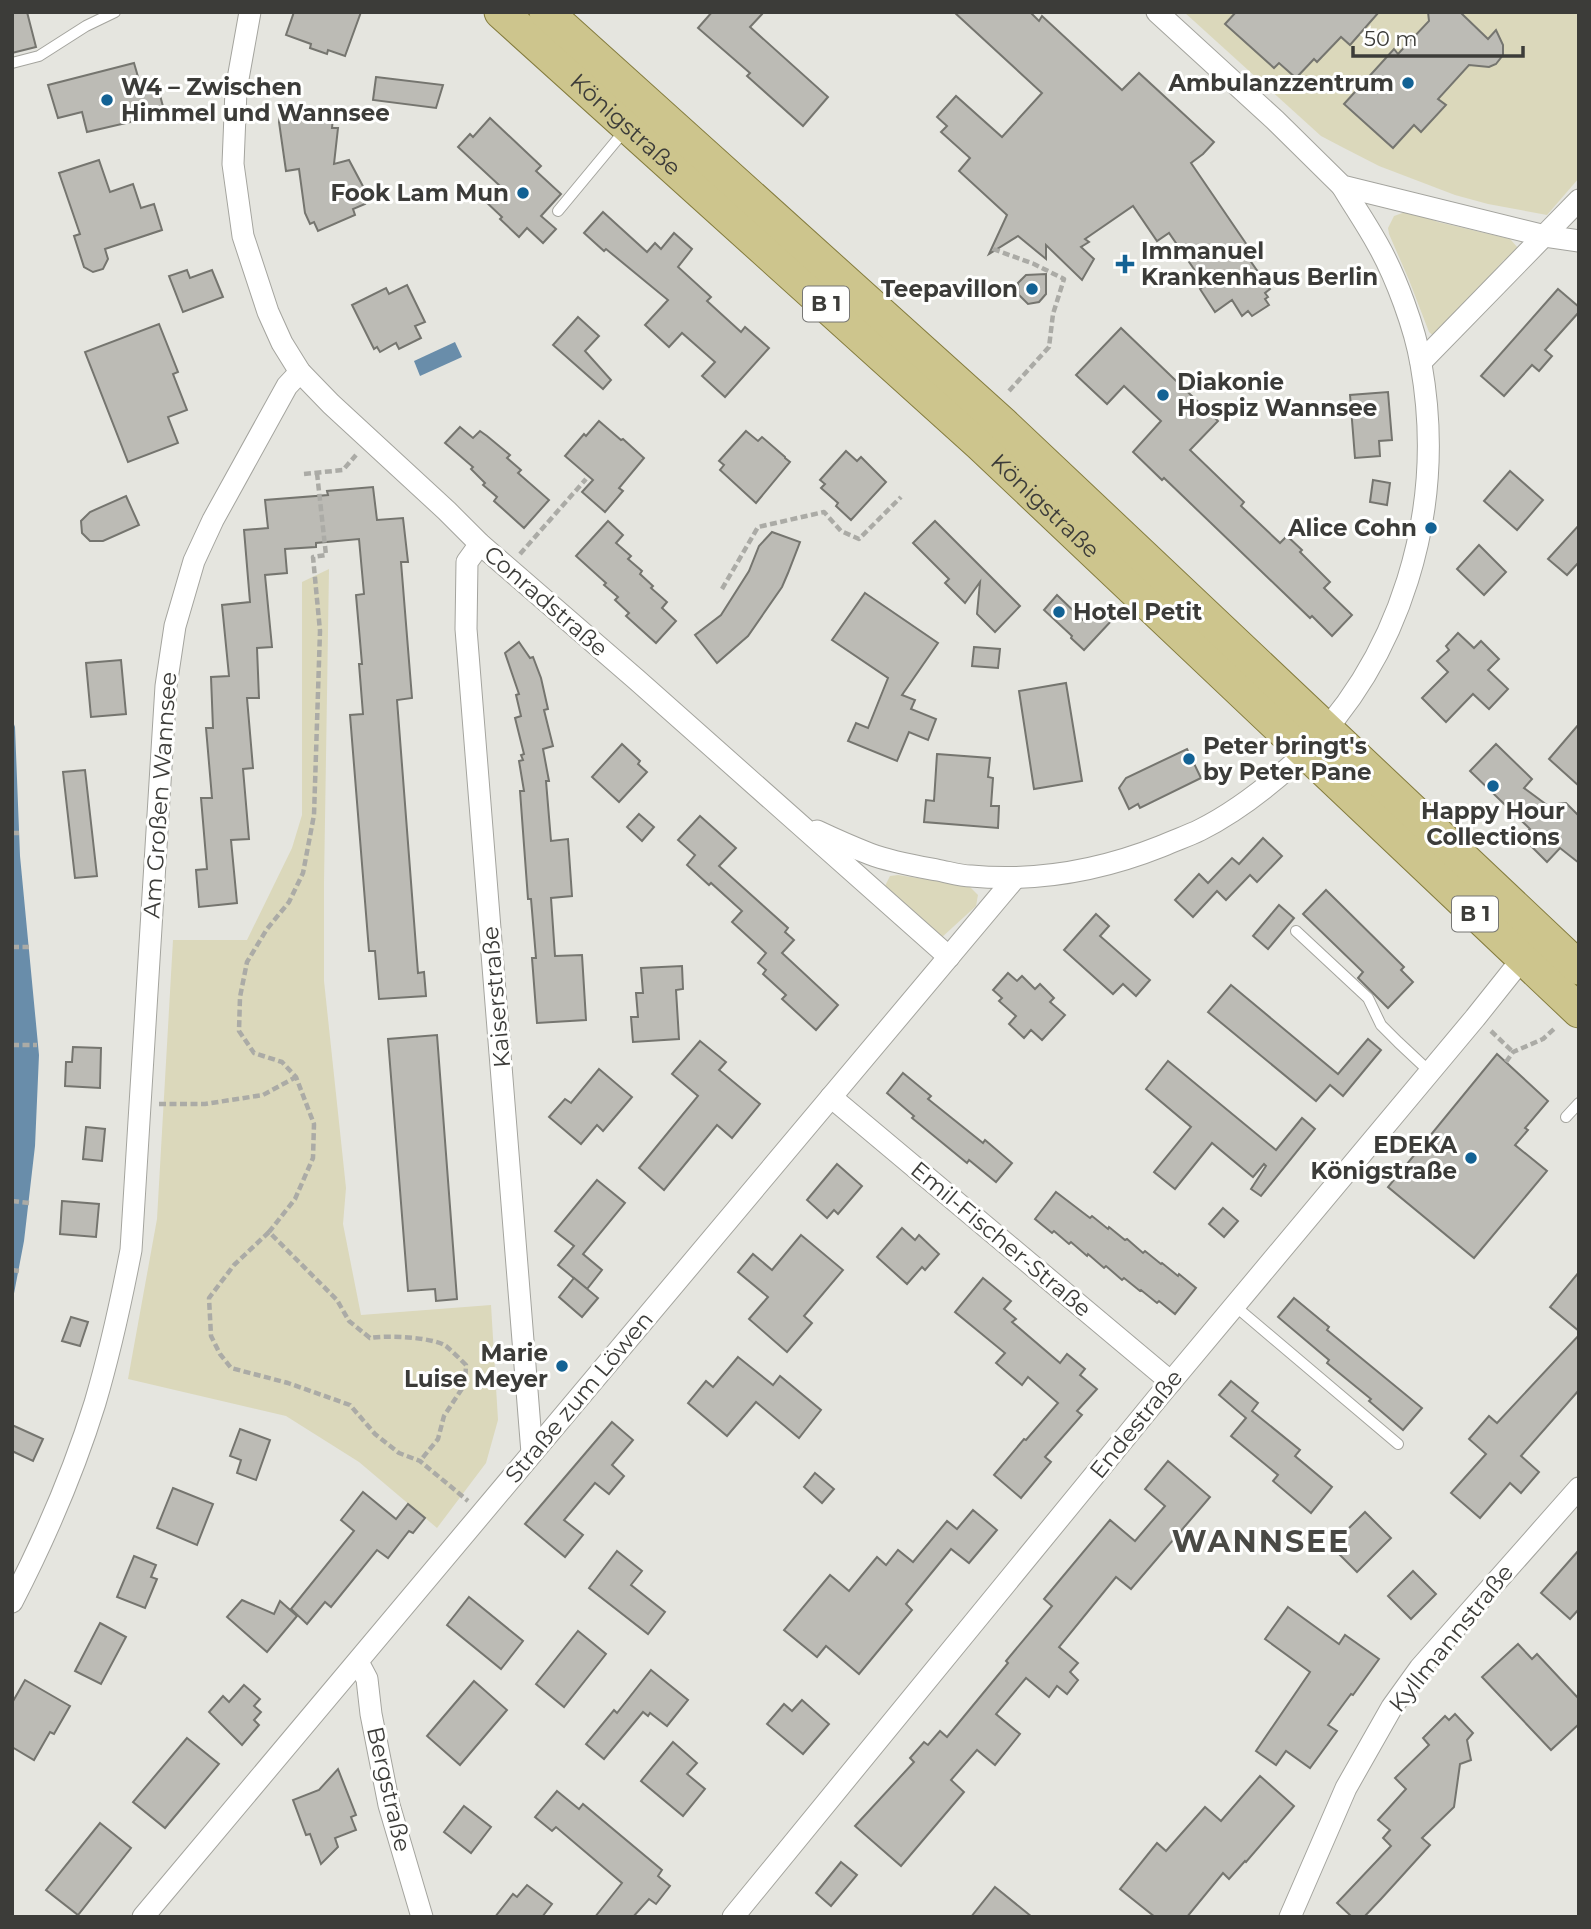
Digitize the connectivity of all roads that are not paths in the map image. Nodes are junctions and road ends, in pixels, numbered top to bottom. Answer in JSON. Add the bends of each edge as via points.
{"nodes":[{"id":1,"x":115,"y":12,"type":"edge"},
{"id":2,"x":250,"y":12,"type":"edge"},
{"id":3,"x":501,"y":12,"type":"edge"},
{"id":4,"x":546,"y":12,"type":"edge"},
{"id":5,"x":1157,"y":12,"type":"edge"},
{"id":6,"x":12,"y":63,"type":"edge"},
{"id":7,"x":628,"y":127,"type":"junction"},
{"id":8,"x":1342,"y":186,"type":"junction"},
{"id":9,"x":1579,"y":200,"type":"edge"},
{"id":10,"x":558,"y":211,"type":"dead end"},
{"id":11,"x":1545,"y":236,"type":"junction"},
{"id":12,"x":1579,"y":241,"type":"edge"},
{"id":13,"x":1421,"y":362,"type":"junction"},
{"id":14,"x":300,"y":372,"type":"junction"},
{"id":15,"x":967,"y":412,"type":"junction"},
{"id":16,"x":992,"y":434,"type":"junction"},
{"id":17,"x":480,"y":544,"type":"junction"},
{"id":18,"x":1263,"y":688,"type":"junction"},
{"id":19,"x":1316,"y":741,"type":"junction"},
{"id":20,"x":799,"y":824,"type":"junction"},
{"id":21,"x":1015,"y":878,"type":"junction"},
{"id":22,"x":1296,"y":931,"type":"dead end"},
{"id":23,"x":1532,"y":946,"type":"junction"},
{"id":24,"x":949,"y":957,"type":"junction"},
{"id":25,"x":1579,"y":968,"type":"edge"},
{"id":26,"x":1566,"y":1020,"type":"edge"},
{"id":27,"x":1430,"y":1072,"type":"junction"},
{"id":28,"x":831,"y":1097,"type":"junction"},
{"id":29,"x":1579,"y":1102,"type":"edge"},
{"id":30,"x":1566,"y":1117,"type":"dead end"},
{"id":31,"x":1234,"y":1306,"type":"junction"},
{"id":32,"x":1171,"y":1382,"type":"junction"},
{"id":33,"x":1398,"y":1444,"type":"dead end"},
{"id":34,"x":532,"y":1453,"type":"junction"},
{"id":35,"x":1579,"y":1488,"type":"edge"},
{"id":36,"x":12,"y":1602,"type":"edge"},
{"id":37,"x":358,"y":1662,"type":"junction"},
{"id":38,"x":143,"y":1917,"type":"edge"},
{"id":39,"x":422,"y":1917,"type":"edge"},
{"id":40,"x":733,"y":1917,"type":"edge"},
{"id":41,"x":1290,"y":1917,"type":"edge"}],
"edges":[{"from":1,"to":6,"type":"lane","via":[[39,56]]},
{"from":2,"to":14,"type":"street","via":[[236,90],[233,164],[243,236],[268,312]]},
{"from":3,"to":7,"type":"main road","name":"Königstraße","number":"B 1"},
{"from":4,"to":15,"type":"main road","name":"Königstraße","number":"B 1"},
{"from":5,"to":8,"type":"street","name":"Conradstraße"},
{"from":7,"to":10,"type":"lane"},
{"from":7,"to":15,"type":"main road","name":"Königstraße","number":"B 1"},
{"from":8,"to":11,"type":"street"},
{"from":8,"to":13,"type":"street","name":"Conradstraße","via":[[1379,247]]},
{"from":9,"to":11,"type":"street"},
{"from":11,"to":12,"type":"street"},
{"from":11,"to":13,"type":"street"},
{"from":13,"to":19,"type":"street","name":"Conradstraße","via":[[1428,465],[1415,558],[1404,596],[1371,666]]},
{"from":14,"to":17,"type":"street","name":"Conradstraße"},
{"from":14,"to":36,"type":"street","name":"Am Großen Wannsee","via":[[287,387],[213,520],[194,561],[174,626],[166,686],[131,1250],[95,1404],[66,1485]]},
{"from":15,"to":16,"type":"main road","name":"Königstraße","number":"B 1"},
{"from":16,"to":18,"type":"main road","name":"Königstraße","number":"B 1"},
{"from":16,"to":18,"type":"main road","name":"Königstraße","number":"B 1"},
{"from":17,"to":20,"type":"street","name":"Conradstraße"},
{"from":17,"to":34,"type":"street","name":"Kaiserstraße","via":[[467,562],[466,629]]},
{"from":18,"to":19,"type":"main road","name":"Königstraße","number":"B 1"},
{"from":18,"to":19,"type":"main road","name":"Königstraße","number":"B 1"},
{"from":19,"to":21,"type":"street","name":"Conradstraße","via":[[1262,791],[1200,830],[1129,859],[1072,873]]},
{"from":19,"to":23,"type":"main road","name":"Königstraße","number":"B 1"},
{"from":20,"to":21,"type":"street","name":"Conradstraße","via":[[872,855],[907,864],[969,876]]},
{"from":20,"to":24,"type":"street","name":"Conradstraße"},
{"from":21,"to":24,"type":"street","name":"Straße zum Löwen"},
{"from":22,"to":27,"type":"lane","via":[[1368,998],[1386,1030]]},
{"from":23,"to":25,"type":"main road","name":"Königstraße","number":"B 1"},
{"from":23,"to":26,"type":"main road","name":"Königstraße","number":"B 1"},
{"from":23,"to":27,"type":"street","name":"Endestraße"},
{"from":24,"to":28,"type":"street","name":"Straße zum Löwen"},
{"from":27,"to":31,"type":"street","name":"Endestraße"},
{"from":28,"to":32,"type":"street","name":"Emil-Fischer-Straße"},
{"from":28,"to":34,"type":"street","name":"Straße zum Löwen"},
{"from":29,"to":30,"type":"lane"},
{"from":31,"to":32,"type":"street","name":"Endestraße"},
{"from":31,"to":33,"type":"lane"},
{"from":32,"to":40,"type":"street","name":"Endestraße"},
{"from":34,"to":37,"type":"street","name":"Straße zum Löwen"},
{"from":35,"to":41,"type":"street","name":"Kyllmannstraße","via":[[1420,1668],[1392,1707],[1346,1787]]},
{"from":37,"to":38,"type":"street","name":"Straße zum Löwen"},
{"from":37,"to":39,"type":"street","name":"Bergstraße","via":[[367,1679],[389,1805]]}]}
